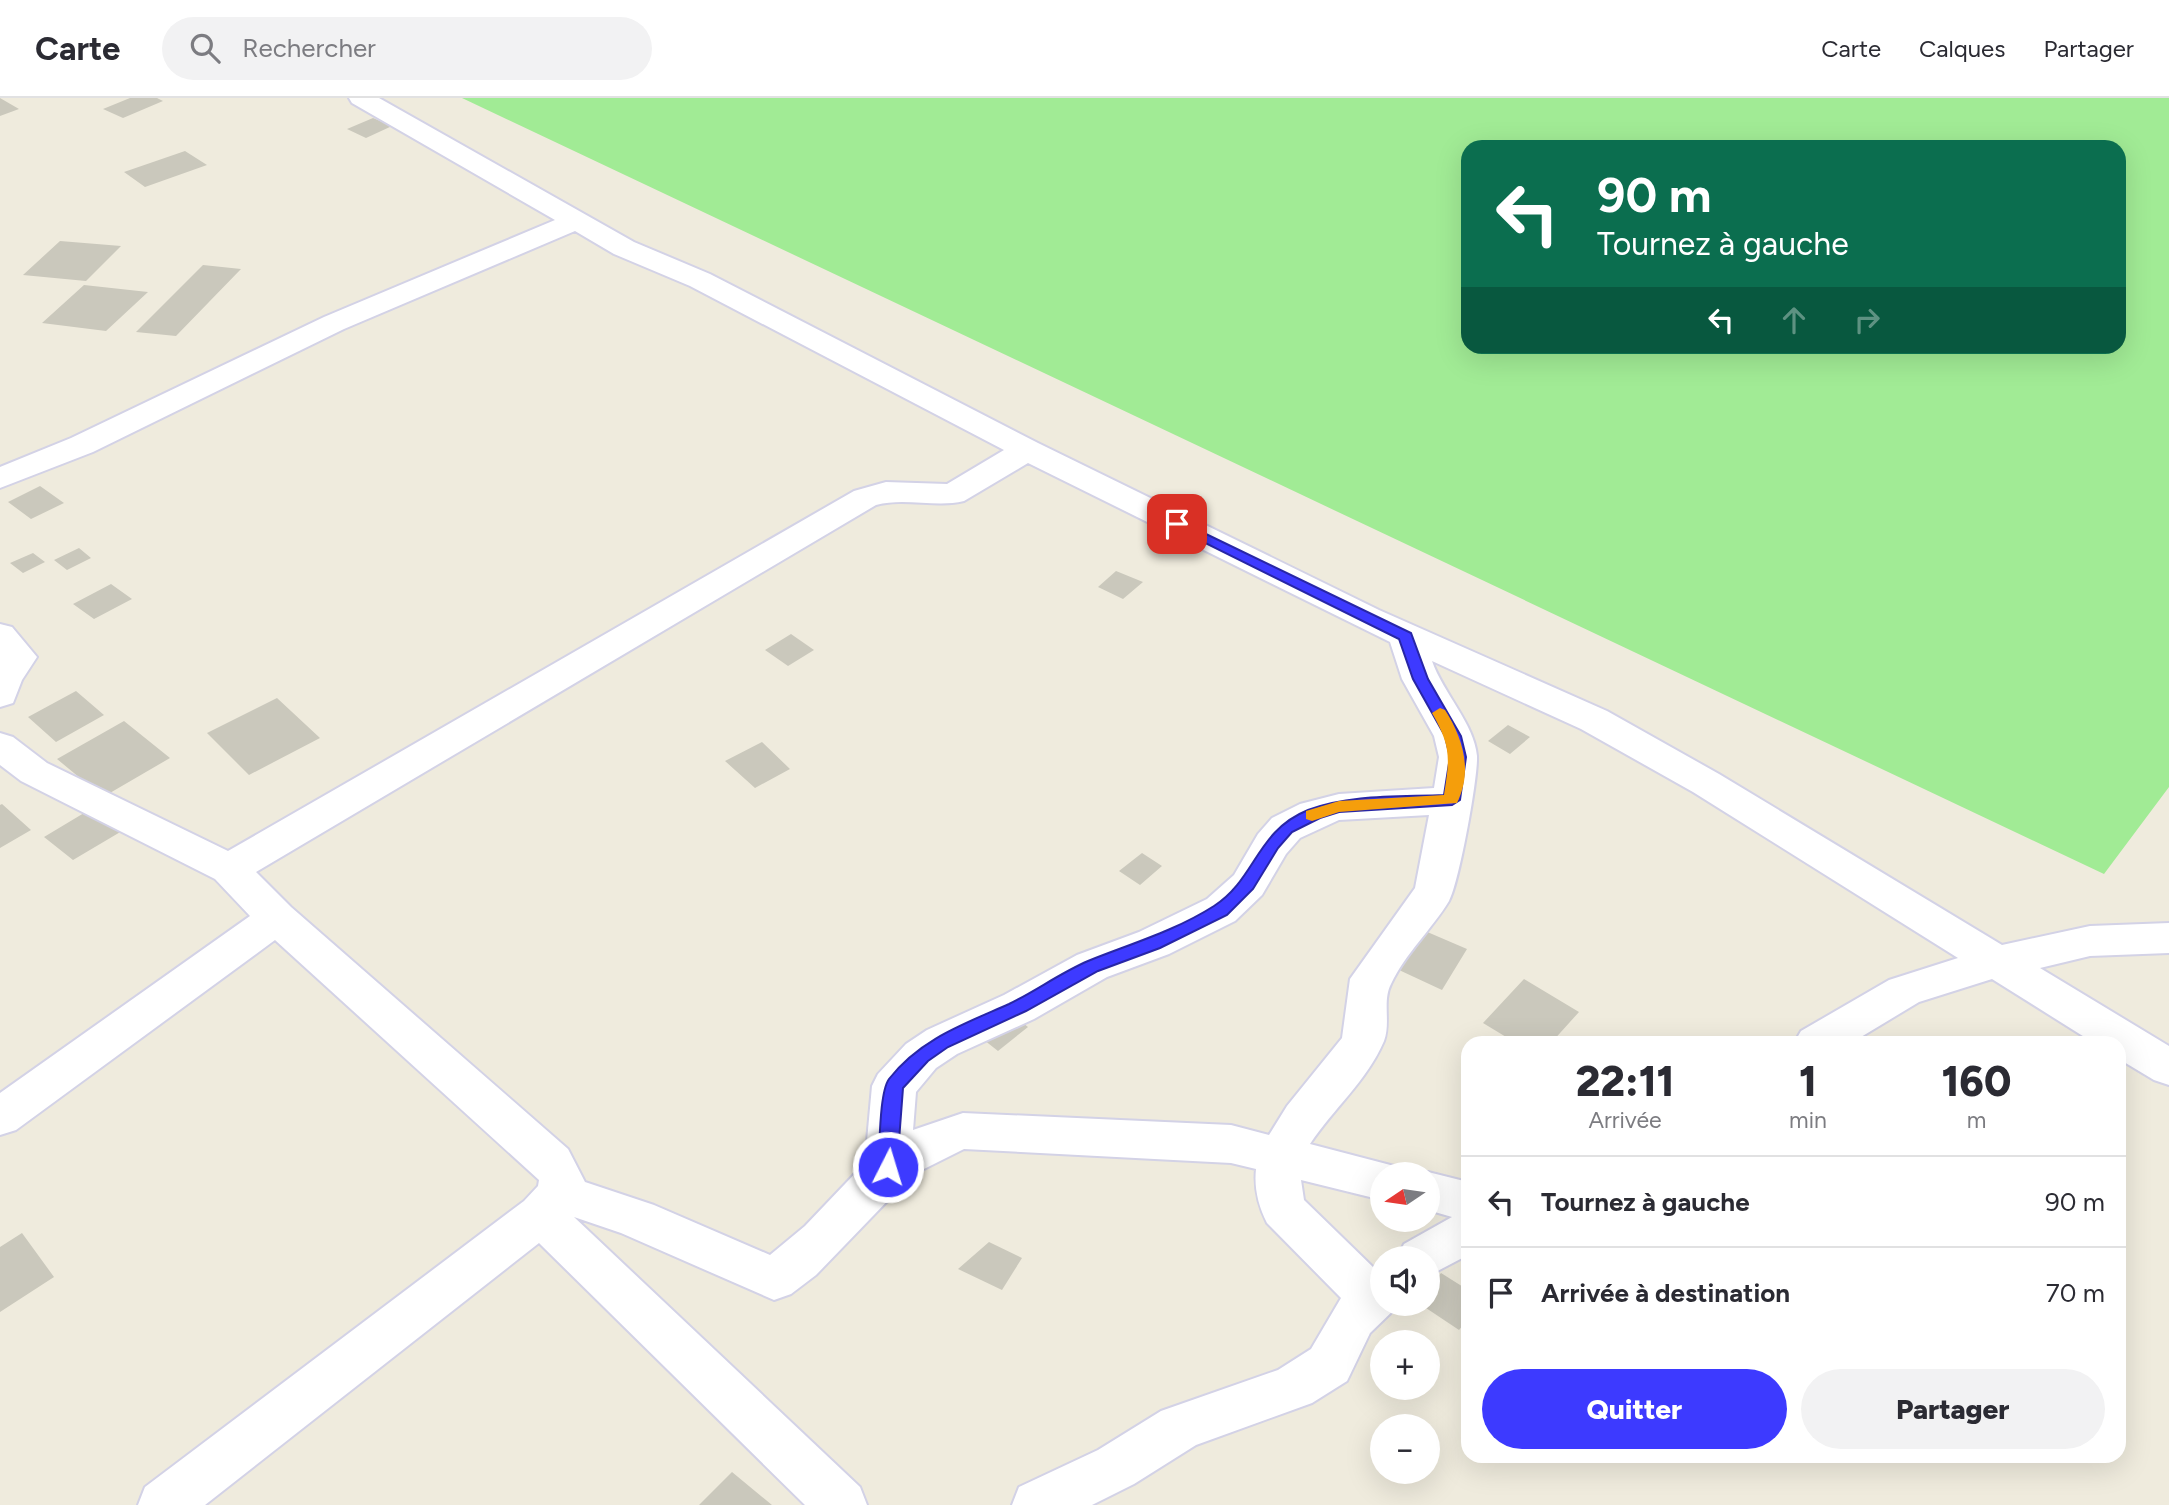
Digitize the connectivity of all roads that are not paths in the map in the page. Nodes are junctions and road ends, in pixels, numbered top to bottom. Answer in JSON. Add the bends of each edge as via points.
{"nodes":[{"id":1,"x":361,"y":98,"type":"edge"},
{"id":2,"x":575,"y":221,"type":"junction"},
{"id":3,"x":1027,"y":450,"type":"junction"},
{"id":4,"x":0,"y":478,"type":"edge"},
{"id":5,"x":0,"y":635,"type":"edge"},
{"id":6,"x":1406,"y":636,"type":"junction"},
{"id":7,"x":0,"y":695,"type":"edge"},
{"id":8,"x":0,"y":746,"type":"edge"},
{"id":9,"x":1452,"y":800,"type":"junction"},
{"id":10,"x":229,"y":869,"type":"junction"},
{"id":11,"x":276,"y":918,"type":"junction"},
{"id":12,"x":2169,"y":938,"type":"edge"},
{"id":13,"x":1997,"y":962,"type":"junction"},
{"id":14,"x":1827,"y":1036,"type":"edge"},
{"id":15,"x":2117,"y":1036,"type":"edge"},
{"id":16,"x":2126,"y":1042,"type":"edge"},
{"id":17,"x":2169,"y":1068,"type":"edge"},
{"id":18,"x":0,"y":1118,"type":"edge"},
{"id":19,"x":1283,"y":1159,"type":"junction"},
{"id":20,"x":888,"y":1167,"type":"junction"},
{"id":21,"x":1370,"y":1178,"type":"edge"},
{"id":22,"x":1440,"y":1194,"type":"edge"},
{"id":23,"x":1461,"y":1198,"type":"edge"},
{"id":24,"x":551,"y":1204,"type":"junction"},
{"id":25,"x":1461,"y":1235,"type":"edge"},
{"id":26,"x":1440,"y":1247,"type":"edge"},
{"id":27,"x":1370,"y":1287,"type":"edge"},
{"id":28,"x":1370,"y":1302,"type":"edge"},
{"id":29,"x":164,"y":1505,"type":"edge"},
{"id":30,"x":841,"y":1505,"type":"edge"},
{"id":31,"x":1038,"y":1505,"type":"edge"}],
"edges":[{"from":1,"to":2,"type":"street"},
{"from":2,"to":3,"type":"street","via":[[812,336]]},
{"from":2,"to":4,"type":"street","via":[[359,312],[82,445]]},
{"from":3,"to":6,"type":"street"},
{"from":3,"to":10,"type":"street","via":[[953,494],[886,492],[864,498]]},
{"from":5,"to":7,"type":"street","via":[[19,657]]},
{"from":6,"to":9,"type":"street","via":[[1420,679],[1453,736],[1458,757]]},
{"from":6,"to":13,"type":"street","via":[[1594,720],[1706,783]]},
{"from":8,"to":10,"type":"street","via":[[34,772]]},
{"from":9,"to":19,"type":"street","via":[[1433,893],[1371,979],[1365,993],[1363,1040],[1350,1062],[1300,1118]]},
{"from":9,"to":20,"type":"street","via":[[1339,807],[1314,814],[1286,828],[1248,885],[1221,910],[1092,967],[942,1042],[921,1056],[894,1086]]},
{"from":10,"to":11,"type":"street"},
{"from":11,"to":18,"type":"street"},
{"from":11,"to":24,"type":"street","via":[[552,1162],[562,1178]]},
{"from":12,"to":13,"type":"street","via":[[2090,941]]},
{"from":13,"to":14,"type":"street","via":[[1904,991]]},
{"from":13,"to":15,"type":"street"},
{"from":16,"to":17,"type":"street"},
{"from":19,"to":20,"type":"street","via":[[1218,1143],[963,1131],[939,1137]]},
{"from":19,"to":21,"type":"street"},
{"from":19,"to":27,"type":"street","via":[[1276,1189],[1283,1209]]},
{"from":20,"to":24,"type":"street","via":[[840,1220],[774,1279],[637,1219]]},
{"from":22,"to":23,"type":"street"},
{"from":24,"to":29,"type":"street"},
{"from":24,"to":30,"type":"street"},
{"from":25,"to":26,"type":"street"},
{"from":28,"to":31,"type":"street","via":[[1353,1318],[1329,1365],[1294,1387],[1179,1428],[1116,1467]]}]}
